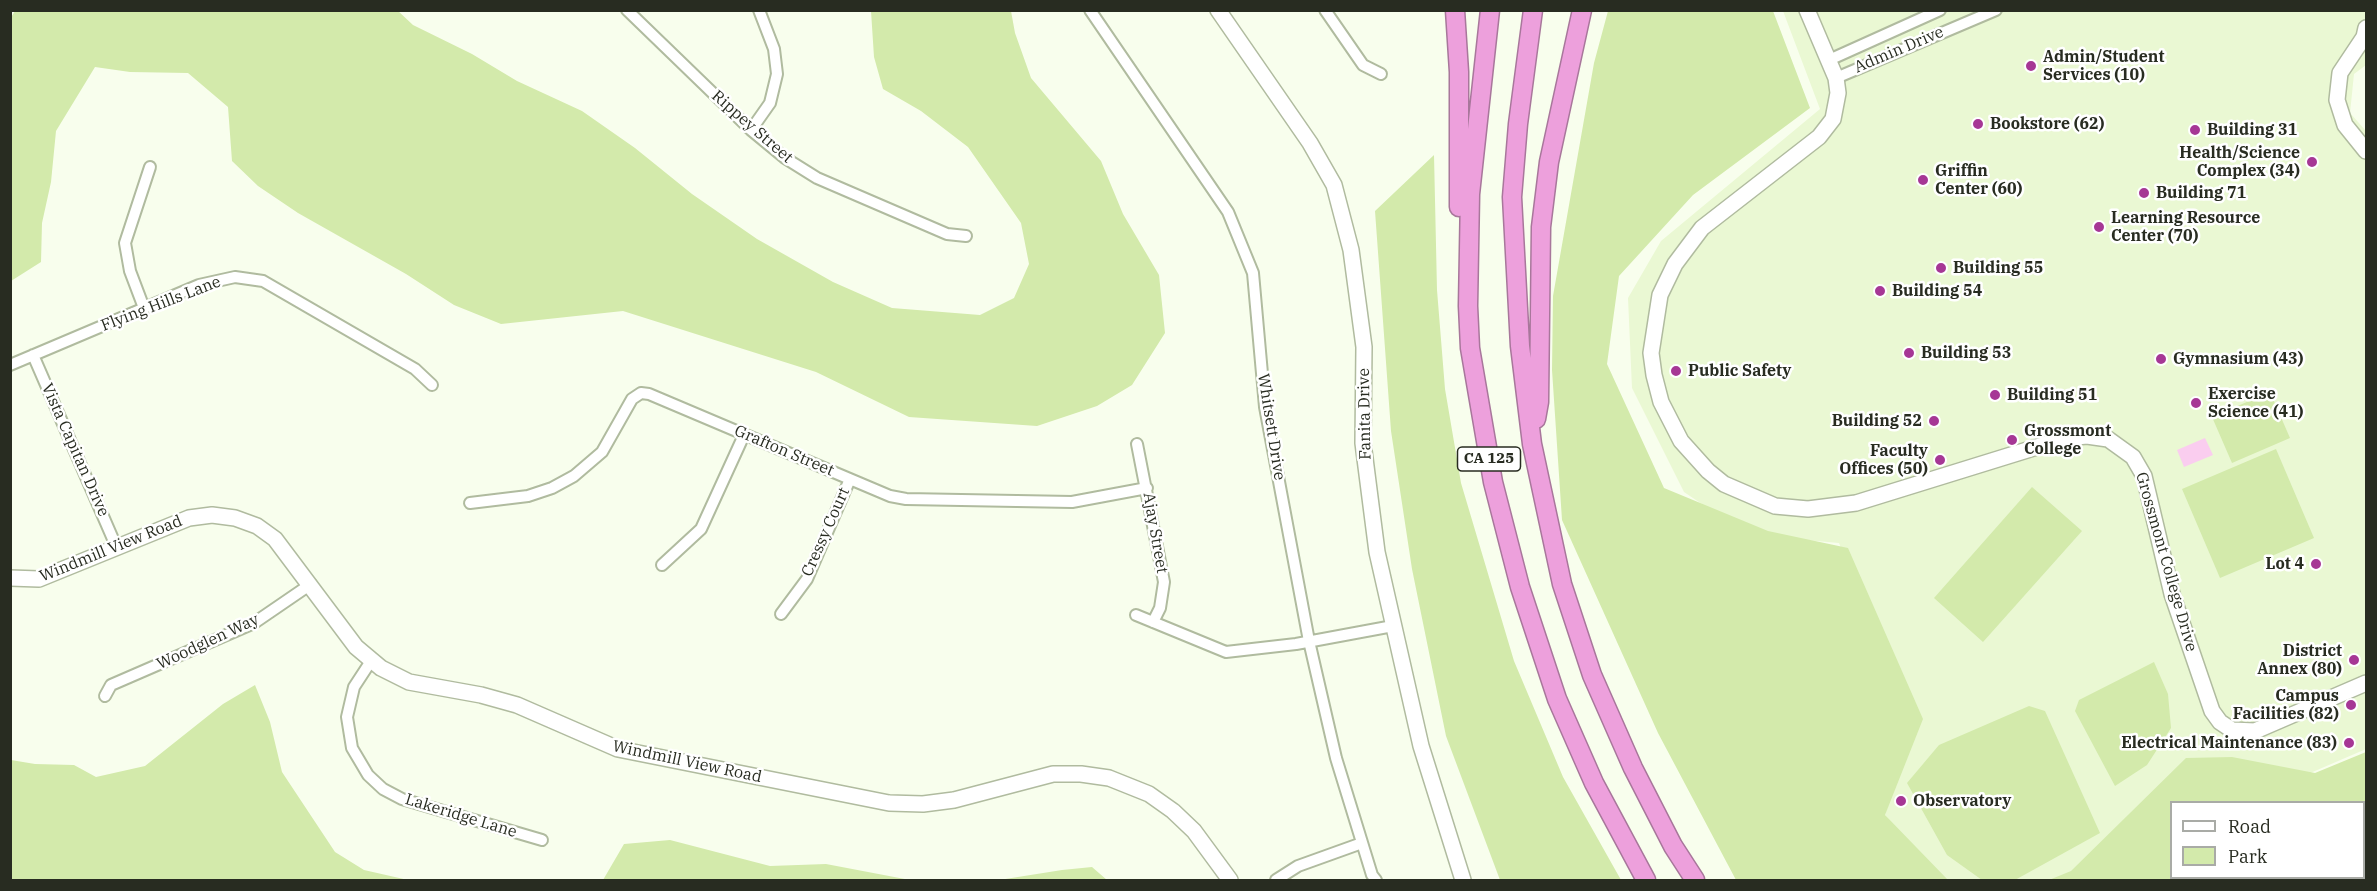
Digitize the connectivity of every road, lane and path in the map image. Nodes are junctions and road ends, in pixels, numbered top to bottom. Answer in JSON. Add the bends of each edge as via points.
{"nodes":[{"id":1,"x":627,"y":10,"type":"edge"},
{"id":2,"x":759,"y":10,"type":"edge"},
{"id":3,"x":1090,"y":10,"type":"edge"},
{"id":4,"x":1218,"y":10,"type":"edge"},
{"id":5,"x":1325,"y":10,"type":"edge"},
{"id":6,"x":1455,"y":10,"type":"edge"},
{"id":7,"x":1490,"y":10,"type":"edge"},
{"id":8,"x":1533,"y":10,"type":"edge"},
{"id":9,"x":1582,"y":10,"type":"edge"},
{"id":10,"x":1807,"y":10,"type":"edge"},
{"id":11,"x":1940,"y":10,"type":"edge"},
{"id":12,"x":1996,"y":10,"type":"edge"},
{"id":13,"x":1991,"y":11,"type":"edge"},
{"id":14,"x":2367,"y":28,"type":"edge"},
{"id":15,"x":1829,"y":60,"type":"junction"},
{"id":16,"x":1381,"y":74,"type":"dead end"},
{"id":17,"x":1836,"y":78,"type":"junction"},
{"id":18,"x":751,"y":130,"type":"junction"},
{"id":19,"x":2367,"y":151,"type":"edge"},
{"id":20,"x":150,"y":167,"type":"dead end"},
{"id":21,"x":966,"y":236,"type":"dead end"},
{"id":22,"x":1468,"y":306,"type":"junction"},
{"id":23,"x":144,"y":308,"type":"junction"},
{"id":24,"x":33,"y":355,"type":"junction"},
{"id":25,"x":10,"y":365,"type":"edge"},
{"id":26,"x":432,"y":385,"type":"dead end"},
{"id":27,"x":744,"y":435,"type":"junction"},
{"id":28,"x":1137,"y":444,"type":"dead end"},
{"id":29,"x":1532,"y":444,"type":"junction"},
{"id":30,"x":850,"y":479,"type":"junction"},
{"id":31,"x":1147,"y":488,"type":"junction"},
{"id":32,"x":470,"y":503,"type":"dead end"},
{"id":33,"x":116,"y":546,"type":"junction"},
{"id":34,"x":662,"y":566,"type":"dead end"},
{"id":35,"x":10,"y":578,"type":"edge"},
{"id":36,"x":311,"y":584,"type":"junction"},
{"id":37,"x":781,"y":614,"type":"dead end"},
{"id":38,"x":1136,"y":615,"type":"dead end"},
{"id":39,"x":1153,"y":622,"type":"junction"},
{"id":40,"x":1393,"y":626,"type":"junction"},
{"id":41,"x":1309,"y":641,"type":"junction"},
{"id":42,"x":371,"y":661,"type":"junction"},
{"id":43,"x":2367,"y":682,"type":"edge"},
{"id":44,"x":105,"y":696,"type":"dead end"},
{"id":45,"x":542,"y":840,"type":"dead end"},
{"id":46,"x":1362,"y":843,"type":"junction"},
{"id":47,"x":1230,"y":880,"type":"edge"},
{"id":48,"x":1276,"y":880,"type":"edge"},
{"id":49,"x":1376,"y":880,"type":"edge"},
{"id":50,"x":1463,"y":880,"type":"edge"},
{"id":51,"x":1646,"y":880,"type":"edge"},
{"id":52,"x":1695,"y":880,"type":"edge"}],
"edges":[{"from":1,"to":18,"type":"street","name":"Rippey Street"},
{"from":2,"to":18,"type":"street","via":[[774,49],[777,74],[770,103]]},
{"from":3,"to":41,"type":"street","name":"Whitsett Drive","via":[[1228,212],[1253,273],[1265,406]]},
{"from":4,"to":40,"type":"street","name":"Fanita Drive","via":[[1310,143],[1334,185],[1351,250],[1364,347],[1363,443],[1377,552]]},
{"from":5,"to":16,"type":"street","via":[[1363,65]]},
{"from":6,"to":22,"type":"highway","via":[[1459,210]]},
{"from":7,"to":22,"type":"highway","number":"CA 125","via":[[1470,194]]},
{"from":8,"to":29,"type":"highway","number":"CA 125","via":[[1512,197],[1520,346]]},
{"from":9,"to":29,"type":"highway","via":[[1549,162],[1541,227],[1539,402]]},
{"from":10,"to":15,"type":"street","name":"Grossmont College Drive"},
{"from":11,"to":15,"type":"street","name":"Admin Drive"},
{"from":12,"to":13,"type":"street","name":"Admin Drive"},
{"from":13,"to":17,"type":"street","name":"Admin Drive"},
{"from":14,"to":19,"type":"street","via":[[2340,73],[2337,99],[2345,125]]},
{"from":15,"to":17,"type":"street","name":"Grossmont College Drive"},
{"from":17,"to":43,"type":"street","name":"Grossmont College Drive","via":[[1838,93],[1833,119],[1819,137],[1702,228],[1675,264],[1660,296],[1651,353],[1654,375],[1661,402],[1681,441],[1724,484],[1775,506],[1808,509],[1856,503],[2066,438],[2108,438],[2133,457],[2144,477],[2172,594],[2212,711],[2220,722],[2232,730],[2255,731]]},
{"from":18,"to":21,"type":"street","name":"Rippey Street","via":[[784,158],[817,178],[947,234]]},
{"from":20,"to":23,"type":"street","via":[[125,243],[130,271]]},
{"from":22,"to":51,"type":"highway","number":"CA 125","via":[[1470,348],[1493,482],[1520,587],[1557,699],[1594,783]]},
{"from":23,"to":24,"type":"street","name":"Flying Hills Lane"},
{"from":23,"to":26,"type":"street","name":"Flying Hills Lane","via":[[220,279],[262,281],[415,369]]},
{"from":24,"to":25,"type":"street","name":"Flying Hills Lane"},
{"from":24,"to":33,"type":"street","name":"Vista Capitan Drive"},
{"from":27,"to":30,"type":"street","name":"Grafton Street"},
{"from":27,"to":32,"type":"street","name":"Grafton Street","via":[[641,393],[632,399],[606,447],[574,476],[528,496]]},
{"from":27,"to":34,"type":"street","via":[[701,529]]},
{"from":28,"to":31,"type":"street","name":"Ajay Street"},
{"from":29,"to":52,"type":"highway","number":"CA 125","via":[[1562,584],[1592,675],[1633,768]]},
{"from":30,"to":31,"type":"street","name":"Grafton Street","via":[[906,499],[1072,502]]},
{"from":30,"to":37,"type":"street","name":"Cressy Court","via":[[807,579]]},
{"from":31,"to":39,"type":"street","name":"Ajay Street","via":[[1164,582],[1160,608]]},
{"from":33,"to":35,"type":"street","name":"Windmill View Road","via":[[39,579]]},
{"from":33,"to":36,"type":"street","name":"Windmill View Road","via":[[189,518],[235,518],[257,526],[275,539]]},
{"from":36,"to":42,"type":"street","name":"Windmill View Road"},
{"from":36,"to":44,"type":"street","name":"Woodglen Way","via":[[255,623],[111,685]]},
{"from":38,"to":39,"type":"street"},
{"from":39,"to":41,"type":"street","via":[[1226,652]]},
{"from":40,"to":41,"type":"street"},
{"from":40,"to":50,"type":"street","name":"Fanita Drive","via":[[1421,746]]},
{"from":41,"to":46,"type":"street","name":"Whitsett Drive","via":[[1336,758]]},
{"from":42,"to":45,"type":"street","name":"Lakeridge Lane","via":[[354,687],[347,717],[352,748],[368,775],[402,799]]},
{"from":42,"to":47,"type":"street","name":"Windmill View Road","via":[[418,685],[517,705],[618,749],[889,803],[954,800],[1053,774],[1109,778],[1149,794],[1173,811],[1194,831]]},
{"from":46,"to":48,"type":"street","via":[[1298,866]]},
{"from":46,"to":49,"type":"street","name":"Whitsett Drive"}]}
